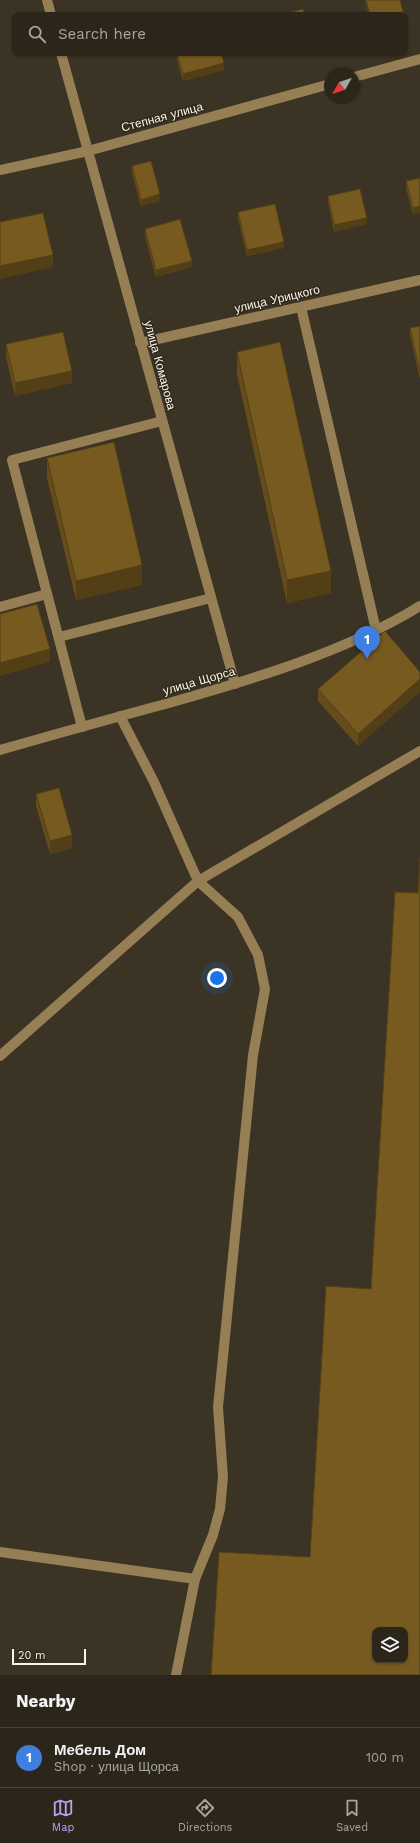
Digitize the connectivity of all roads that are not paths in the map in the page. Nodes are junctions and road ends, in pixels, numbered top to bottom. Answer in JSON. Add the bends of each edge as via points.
{"nodes":[{"id":1,"x":47,"y":0,"type":"edge"},
{"id":2,"x":50,"y":12,"type":"edge"},
{"id":3,"x":62,"y":56,"type":"edge"},
{"id":4,"x":420,"y":59,"type":"edge"},
{"id":5,"x":360,"y":75,"type":"edge"},
{"id":6,"x":324,"y":86,"type":"edge"},
{"id":7,"x":88,"y":151,"type":"junction"},
{"id":8,"x":0,"y":170,"type":"edge"},
{"id":9,"x":420,"y":280,"type":"edge"},
{"id":10,"x":301,"y":307,"type":"junction"},
{"id":11,"x":140,"y":343,"type":"junction"},
{"id":12,"x":162,"y":421,"type":"junction"},
{"id":13,"x":47,"y":594,"type":"junction"},
{"id":14,"x":211,"y":598,"type":"junction"},
{"id":15,"x":420,"y":606,"type":"edge"},
{"id":16,"x":0,"y":607,"type":"edge"},
{"id":17,"x":376,"y":630,"type":"junction"},
{"id":18,"x":59,"y":637,"type":"junction"},
{"id":19,"x":235,"y":684,"type":"junction"},
{"id":20,"x":120,"y":716,"type":"junction"},
{"id":21,"x":82,"y":727,"type":"junction"},
{"id":22,"x":0,"y":750,"type":"edge"},
{"id":23,"x":420,"y":751,"type":"edge"},
{"id":24,"x":198,"y":881,"type":"junction"},
{"id":25,"x":0,"y":1056,"type":"edge"},
{"id":26,"x":0,"y":1552,"type":"edge"},
{"id":27,"x":195,"y":1579,"type":"junction"},
{"id":28,"x":176,"y":1675,"type":"edge"}],
"edges":[{"from":1,"to":2,"type":"street"},
{"from":3,"to":7,"type":"street","name":"улица Комарова"},
{"from":4,"to":5,"type":"street"},
{"from":6,"to":7,"type":"street","name":"Степная улица"},
{"from":7,"to":8,"type":"street","name":"Степная улица"},
{"from":7,"to":11,"type":"street","name":"улица Комарова"},
{"from":9,"to":10,"type":"street","name":"улица Урицкого"},
{"from":10,"to":11,"type":"street","name":"улица Урицкого"},
{"from":10,"to":17,"type":"street"},
{"from":11,"to":12,"type":"street","name":"улица Комарова"},
{"from":12,"to":13,"type":"street","via":[[12,460]]},
{"from":12,"to":14,"type":"street","name":"улица Комарова"},
{"from":13,"to":16,"type":"street"},
{"from":13,"to":18,"type":"street"},
{"from":14,"to":18,"type":"street"},
{"from":14,"to":19,"type":"street","name":"улица Комарова"},
{"from":15,"to":17,"type":"street","name":"улица Щорса"},
{"from":17,"to":19,"type":"street","name":"улица Щорса","via":[[315,657]]},
{"from":18,"to":21,"type":"street"},
{"from":19,"to":20,"type":"street","name":"улица Щорса"},
{"from":20,"to":21,"type":"street","name":"улица Щорса"},
{"from":20,"to":24,"type":"street","via":[[154,782]]},
{"from":21,"to":22,"type":"street","name":"улица Щорса"},
{"from":23,"to":24,"type":"street"},
{"from":24,"to":25,"type":"street"},
{"from":24,"to":27,"type":"street","via":[[238,916],[258,955],[265,990],[252,1055],[218,1407],[223,1477],[220,1509],[214,1535]]},
{"from":26,"to":27,"type":"street"},
{"from":27,"to":28,"type":"street"}]}
